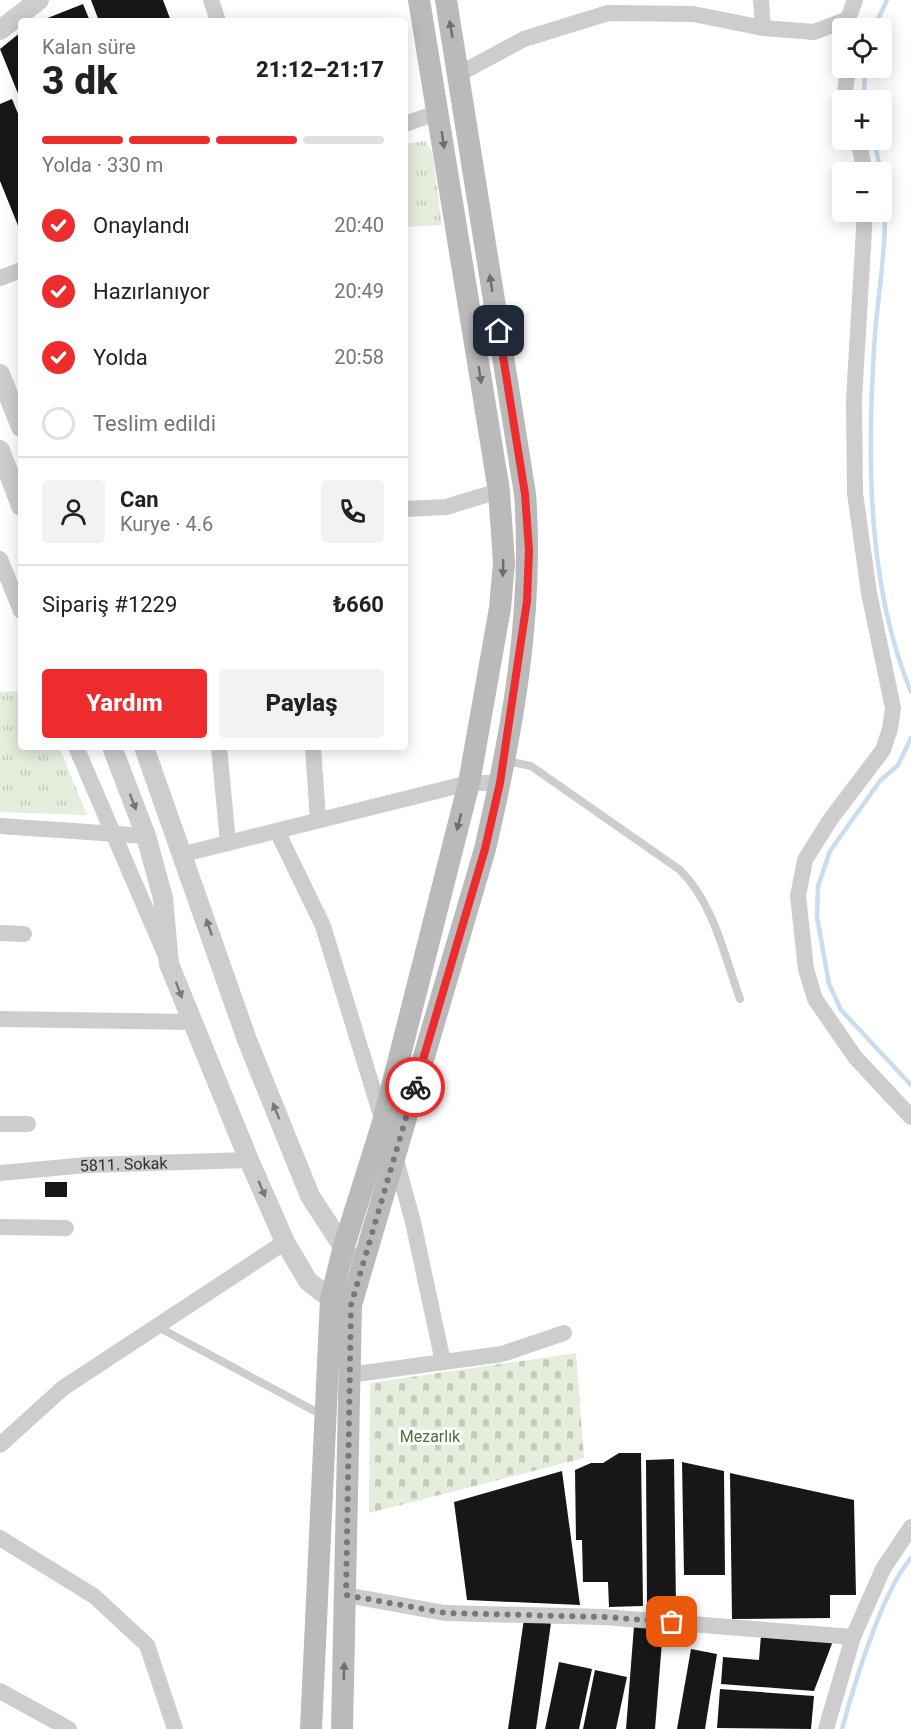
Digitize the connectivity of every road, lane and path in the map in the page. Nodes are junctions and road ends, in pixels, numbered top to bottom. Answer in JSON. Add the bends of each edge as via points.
{"nodes":[{"id":1,"x":39,"y":0,"type":"edge"},
{"id":2,"x":212,"y":0,"type":"edge"},
{"id":3,"x":419,"y":0,"type":"edge"},
{"id":4,"x":446,"y":0,"type":"edge"},
{"id":5,"x":761,"y":0,"type":"edge"},
{"id":6,"x":855,"y":0,"type":"edge"},
{"id":7,"x":217,"y":18,"type":"edge"},
{"id":8,"x":850,"y":18,"type":"edge"},
{"id":9,"x":763,"y":28,"type":"junction"},
{"id":10,"x":832,"y":28,"type":"edge"},
{"id":11,"x":0,"y":30,"type":"edge"},
{"id":12,"x":459,"y":74,"type":"junction"},
{"id":13,"x":438,"y":112,"type":"junction"},
{"id":14,"x":408,"y":123,"type":"edge"},
{"id":15,"x":864,"y":222,"type":"edge"},
{"id":16,"x":18,"y":271,"type":"edge"},
{"id":17,"x":0,"y":278,"type":"edge"},
{"id":18,"x":0,"y":374,"type":"edge"},
{"id":19,"x":18,"y":419,"type":"edge"},
{"id":20,"x":0,"y":450,"type":"edge"},
{"id":21,"x":499,"y":491,"type":"junction"},
{"id":22,"x":18,"y":498,"type":"edge"},
{"id":23,"x":408,"y":508,"type":"edge"},
{"id":24,"x":0,"y":559,"type":"edge"},
{"id":25,"x":18,"y":604,"type":"edge"},
{"id":26,"x":77,"y":750,"type":"edge"},
{"id":27,"x":113,"y":750,"type":"edge"},
{"id":28,"x":145,"y":750,"type":"edge"},
{"id":29,"x":219,"y":750,"type":"edge"},
{"id":30,"x":313,"y":750,"type":"edge"},
{"id":31,"x":504,"y":761,"type":"junction"},
{"id":32,"x":469,"y":783,"type":"junction"},
{"id":33,"x":500,"y":783,"type":"junction"},
{"id":34,"x":318,"y":820,"type":"junction"},
{"id":35,"x":0,"y":826,"type":"edge"},
{"id":36,"x":277,"y":831,"type":"junction"},
{"id":37,"x":111,"y":833,"type":"junction"},
{"id":38,"x":146,"y":836,"type":"junction"},
{"id":39,"x":228,"y":843,"type":"junction"},
{"id":40,"x":184,"y":854,"type":"junction"},
{"id":41,"x":0,"y":933,"type":"edge"},
{"id":42,"x":24,"y":933,"type":"dead end"},
{"id":43,"x":169,"y":964,"type":"junction"},
{"id":44,"x":740,"y":999,"type":"dead end"},
{"id":45,"x":0,"y":1019,"type":"edge"},
{"id":46,"x":192,"y":1022,"type":"junction"},
{"id":47,"x":911,"y":1117,"type":"edge"},
{"id":48,"x":383,"y":1122,"type":"junction"},
{"id":49,"x":0,"y":1124,"type":"edge"},
{"id":50,"x":28,"y":1124,"type":"dead end"},
{"id":51,"x":395,"y":1155,"type":"junction"},
{"id":52,"x":249,"y":1160,"type":"junction"},
{"id":53,"x":0,"y":1173,"type":"edge"},
{"id":54,"x":0,"y":1227,"type":"edge"},
{"id":55,"x":66,"y":1228,"type":"dead end"},
{"id":56,"x":285,"y":1242,"type":"junction"},
{"id":57,"x":344,"y":1246,"type":"junction"},
{"id":58,"x":360,"y":1274,"type":"junction"},
{"id":59,"x":341,"y":1302,"type":"junction"},
{"id":60,"x":158,"y":1327,"type":"junction"},
{"id":61,"x":564,"y":1333,"type":"dead end"},
{"id":62,"x":443,"y":1362,"type":"junction"},
{"id":63,"x":350,"y":1375,"type":"junction"},
{"id":64,"x":326,"y":1417,"type":"junction"},
{"id":65,"x":0,"y":1445,"type":"edge"},
{"id":66,"x":911,"y":1527,"type":"edge"},
{"id":67,"x":0,"y":1538,"type":"edge"},
{"id":68,"x":346,"y":1595,"type":"junction"},
{"id":69,"x":853,"y":1637,"type":"junction"},
{"id":70,"x":0,"y":1691,"type":"edge"},
{"id":71,"x":69,"y":1729,"type":"edge"},
{"id":72,"x":175,"y":1729,"type":"edge"},
{"id":73,"x":311,"y":1729,"type":"edge"},
{"id":74,"x":342,"y":1729,"type":"edge"},
{"id":75,"x":826,"y":1729,"type":"edge"}],
"edges":[{"from":1,"to":11,"type":"street"},
{"from":2,"to":7,"type":"street"},
{"from":3,"to":13,"type":"main road"},
{"from":12,"to":4,"type":"main road","one_way":true},
{"from":5,"to":9,"type":"street"},
{"from":6,"to":8,"type":"street"},
{"from":9,"to":10,"type":"street","via":[[814,32]]},
{"from":9,"to":12,"type":"street","via":[[693,14],[608,13],[524,39]]},
{"from":31,"to":12,"type":"main road","one_way":true,"via":[[527,601],[529,550],[525,494]]},
{"from":13,"to":14,"type":"street"},
{"from":13,"to":21,"type":"main road","one_way":true},
{"from":15,"to":47,"type":"street","via":[[854,400],[855,493],[869,593],[892,708],[890,729],[883,750],[805,860],[798,896],[806,969],[815,999],[855,1057]]},
{"from":16,"to":17,"type":"street"},
{"from":18,"to":19,"type":"street"},
{"from":20,"to":22,"type":"street"},
{"from":21,"to":23,"type":"street","via":[[446,507]]},
{"from":21,"to":32,"type":"main road","one_way":true,"via":[[504,563],[500,608]]},
{"from":24,"to":25,"type":"street"},
{"from":26,"to":37,"type":"street"},
{"from":27,"to":38,"type":"street","one_way":true},
{"from":28,"to":40,"type":"street"},
{"from":29,"to":39,"type":"street"},
{"from":30,"to":34,"type":"street"},
{"from":31,"to":33,"type":"main road"},
{"from":31,"to":44,"type":"lane","via":[[531,766],[690,880],[708,910]]},
{"from":32,"to":33,"type":"street"},
{"from":32,"to":34,"type":"street"},
{"from":32,"to":48,"type":"main road","one_way":true},
{"from":33,"to":51,"type":"main road","via":[[485,849]]},
{"from":34,"to":36,"type":"street"},
{"from":35,"to":37,"type":"street"},
{"from":36,"to":39,"type":"street"},
{"from":36,"to":48,"type":"street","via":[[323,926]]},
{"from":37,"to":38,"type":"street"},
{"from":37,"to":43,"type":"street"},
{"from":38,"to":43,"type":"street","via":[[163,898]]},
{"from":39,"to":40,"type":"street"},
{"from":57,"to":40,"type":"street","one_way":true,"via":[[310,1196],[247,1040]]},
{"from":41,"to":42,"type":"street"},
{"from":43,"to":46,"type":"street","one_way":true},
{"from":45,"to":46,"type":"street"},
{"from":46,"to":52,"type":"street"},
{"from":48,"to":57,"type":"main road"},
{"from":49,"to":50,"type":"street"},
{"from":51,"to":58,"type":"main road"},
{"from":51,"to":62,"type":"street"},
{"from":52,"to":53,"type":"street","name":"5811. Sokak","via":[[87,1165]]},
{"from":52,"to":56,"type":"street","one_way":true},
{"from":54,"to":55,"type":"street"},
{"from":56,"to":59,"type":"street","via":[[308,1281]]},
{"from":56,"to":60,"type":"street"},
{"from":57,"to":58,"type":"street"},
{"from":57,"to":59,"type":"main road"},
{"from":58,"to":59,"type":"main road"},
{"from":59,"to":63,"type":"main road"},
{"from":59,"to":64,"type":"main road"},
{"from":60,"to":64,"type":"lane"},
{"from":60,"to":65,"type":"street","via":[[63,1388]]},
{"from":61,"to":62,"type":"street","via":[[502,1354]]},
{"from":62,"to":63,"type":"street"},
{"from":63,"to":68,"type":"main road"},
{"from":64,"to":73,"type":"main road"},
{"from":66,"to":69,"type":"street","via":[[883,1569]]},
{"from":67,"to":72,"type":"street","via":[[94,1596],[147,1645]]},
{"from":68,"to":69,"type":"street","via":[[445,1613],[604,1617]]},
{"from":74,"to":68,"type":"main road","one_way":true},
{"from":69,"to":75,"type":"street"},
{"from":70,"to":71,"type":"street"}]}
